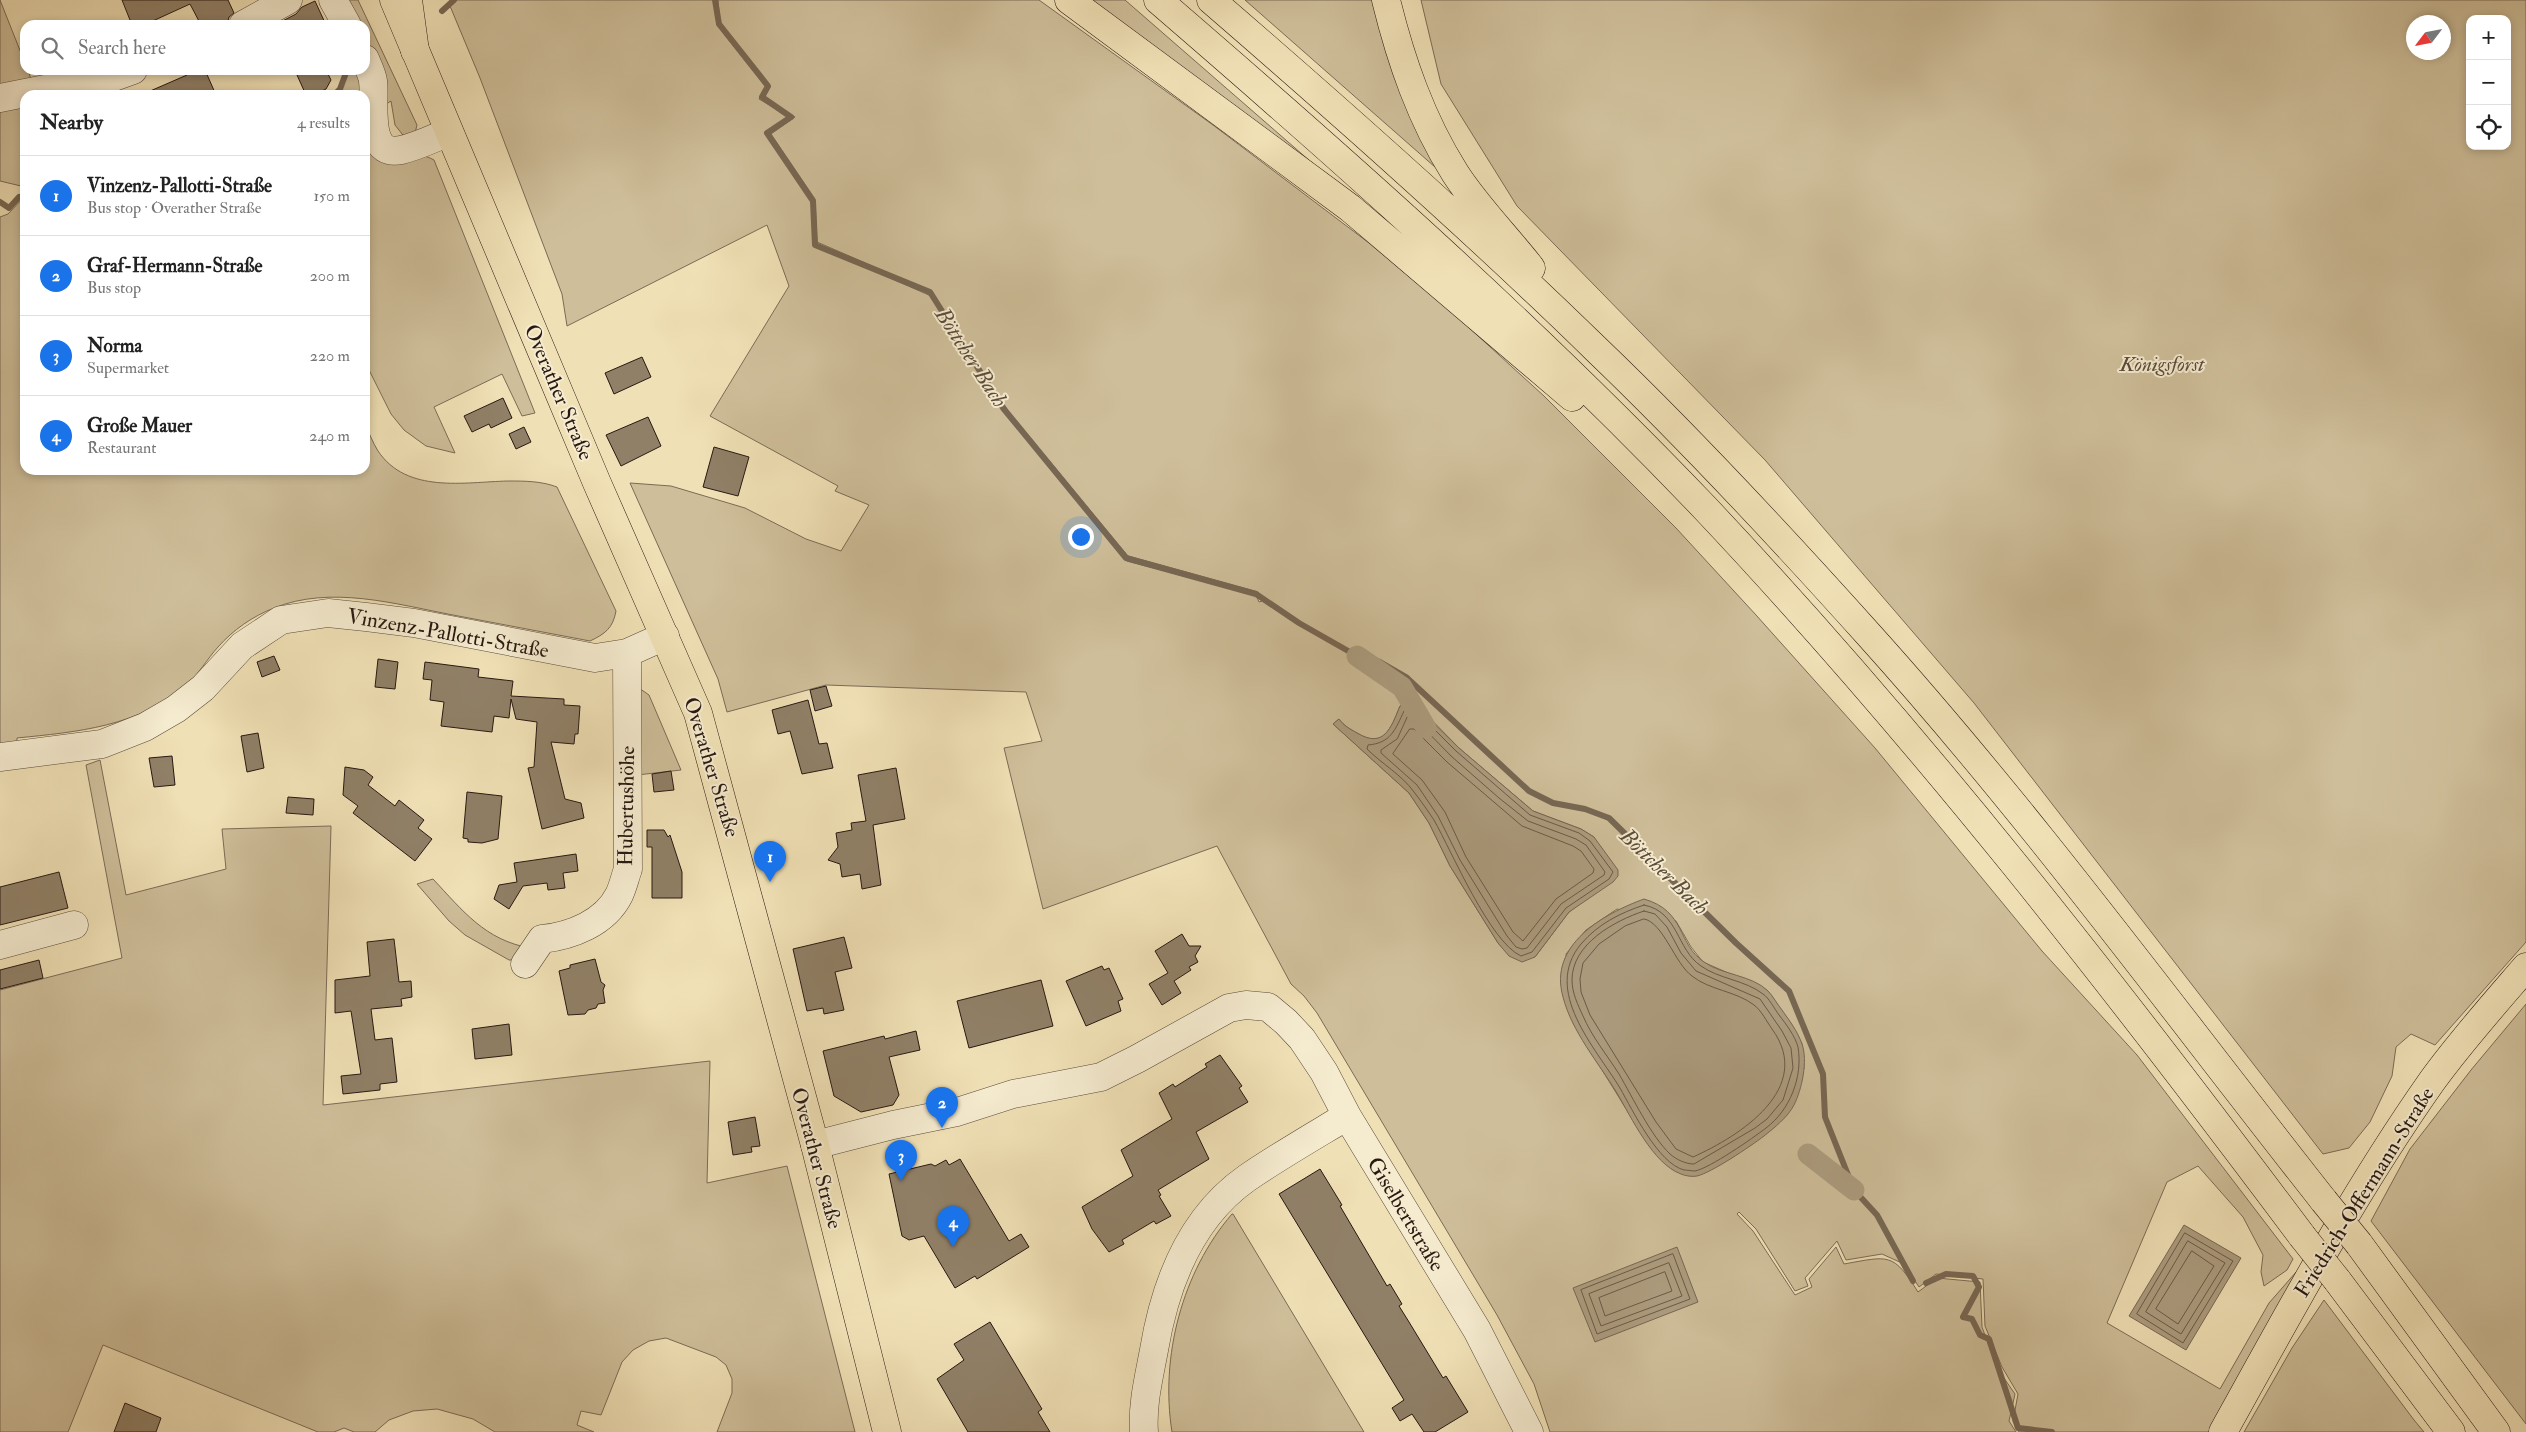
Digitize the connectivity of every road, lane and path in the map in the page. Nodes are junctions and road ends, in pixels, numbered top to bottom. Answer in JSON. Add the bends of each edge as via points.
{"nodes":[{"id":1,"x":288,"y":0,"type":"edge"},
{"id":2,"x":333,"y":0,"type":"edge"},
{"id":3,"x":394,"y":0,"type":"edge"},
{"id":4,"x":408,"y":0,"type":"edge"},
{"id":5,"x":1069,"y":0,"type":"edge"},
{"id":6,"x":1158,"y":0,"type":"edge"},
{"id":7,"x":1211,"y":0,"type":"edge"},
{"id":8,"x":1386,"y":0,"type":"edge"},
{"id":9,"x":251,"y":20,"type":"edge"},
{"id":10,"x":344,"y":20,"type":"edge"},
{"id":11,"x":416,"y":51,"type":"junction"},
{"id":12,"x":370,"y":73,"type":"edge"},
{"id":13,"x":119,"y":75,"type":"edge"},
{"id":14,"x":41,"y":90,"type":"edge"},
{"id":15,"x":20,"y":94,"type":"edge"},
{"id":16,"x":0,"y":98,"type":"edge"},
{"id":17,"x":449,"y":132,"type":"junction"},
{"id":18,"x":1600,"y":352,"type":"junction"},
{"id":19,"x":1703,"y":507,"type":"junction"},
{"id":20,"x":666,"y":636,"type":"junction"},
{"id":21,"x":627,"y":653,"type":"junction"},
{"id":22,"x":0,"y":757,"type":"edge"},
{"id":23,"x":74,"y":925,"type":"dead end"},
{"id":24,"x":0,"y":945,"type":"edge"},
{"id":25,"x":524,"y":964,"type":"dead end"},
{"id":26,"x":2526,"y":967,"type":"edge"},
{"id":27,"x":1347,"y":1116,"type":"junction"},
{"id":28,"x":815,"y":1145,"type":"junction"},
{"id":29,"x":887,"y":1432,"type":"edge"},
{"id":30,"x":1144,"y":1432,"type":"edge"},
{"id":31,"x":1529,"y":1432,"type":"edge"},
{"id":32,"x":2223,"y":1432,"type":"edge"},
{"id":33,"x":2452,"y":1432,"type":"edge"},
{"id":34,"x":2496,"y":1432,"type":"edge"}],
"edges":[{"from":1,"to":9,"type":"street"},
{"from":2,"to":10,"type":"street"},
{"from":3,"to":11,"type":"main road","name":"Overather Straße"},
{"from":4,"to":11,"type":"main road"},
{"from":5,"to":19,"type":"main road","via":[[1350,208]]},
{"from":6,"to":19,"type":"main road","via":[[1443,252],[1611,413]]},
{"from":7,"to":18,"type":"main road","via":[[1366,135]]},
{"from":8,"to":18,"type":"main road","via":[[1411,87],[1455,173]]},
{"from":11,"to":17,"type":"main road","name":"Overather Straße"},
{"from":12,"to":17,"type":"street","via":[[375,130],[384,146],[400,150]]},
{"from":13,"to":14,"type":"street"},
{"from":15,"to":16,"type":"street"},
{"from":17,"to":20,"type":"main road","name":"Overather Straße","via":[[597,483]]},
{"from":18,"to":34,"type":"main road","bridge":true,"via":[[1750,505],[1872,638],[2006,797],[2359,1244]]},
{"from":19,"to":33,"type":"main road","bridge":true,"via":[[1848,665],[1983,824],[2128,1006]]},
{"from":20,"to":21,"type":"street","name":"Vinzenz-Pallotti-Straße"},
{"from":20,"to":28,"type":"main road","name":"Overather Straße","via":[[698,713],[711,755]]},
{"from":21,"to":22,"type":"street","name":"Vinzenz-Pallotti-Straße","via":[[595,658],[414,623],[328,613],[280,620],[242,646],[203,688],[176,710],[146,727],[102,744]]},
{"from":21,"to":25,"type":"street","name":"Hubertushöhe","via":[[628,869],[619,895],[605,913],[563,937],[542,939]]},
{"from":23,"to":24,"type":"street"},
{"from":26,"to":32,"type":"main road","name":"Friedrich-Offermann-Straße","via":[[2433,1080],[2390,1144],[2307,1281]]},
{"from":27,"to":28,"type":"street","name":"Giselbertstraße","via":[[1302,1039],[1268,1008],[1246,1005],[1228,1008],[1101,1076],[1013,1094],[957,1112]]},
{"from":27,"to":30,"type":"street","via":[[1246,1179],[1225,1196],[1200,1224],[1183,1253],[1158,1324],[1143,1416]]},
{"from":27,"to":31,"type":"street","name":"Giselbertstraße","via":[[1477,1330]]},
{"from":28,"to":29,"type":"main road","name":"Overather Straße"}]}
